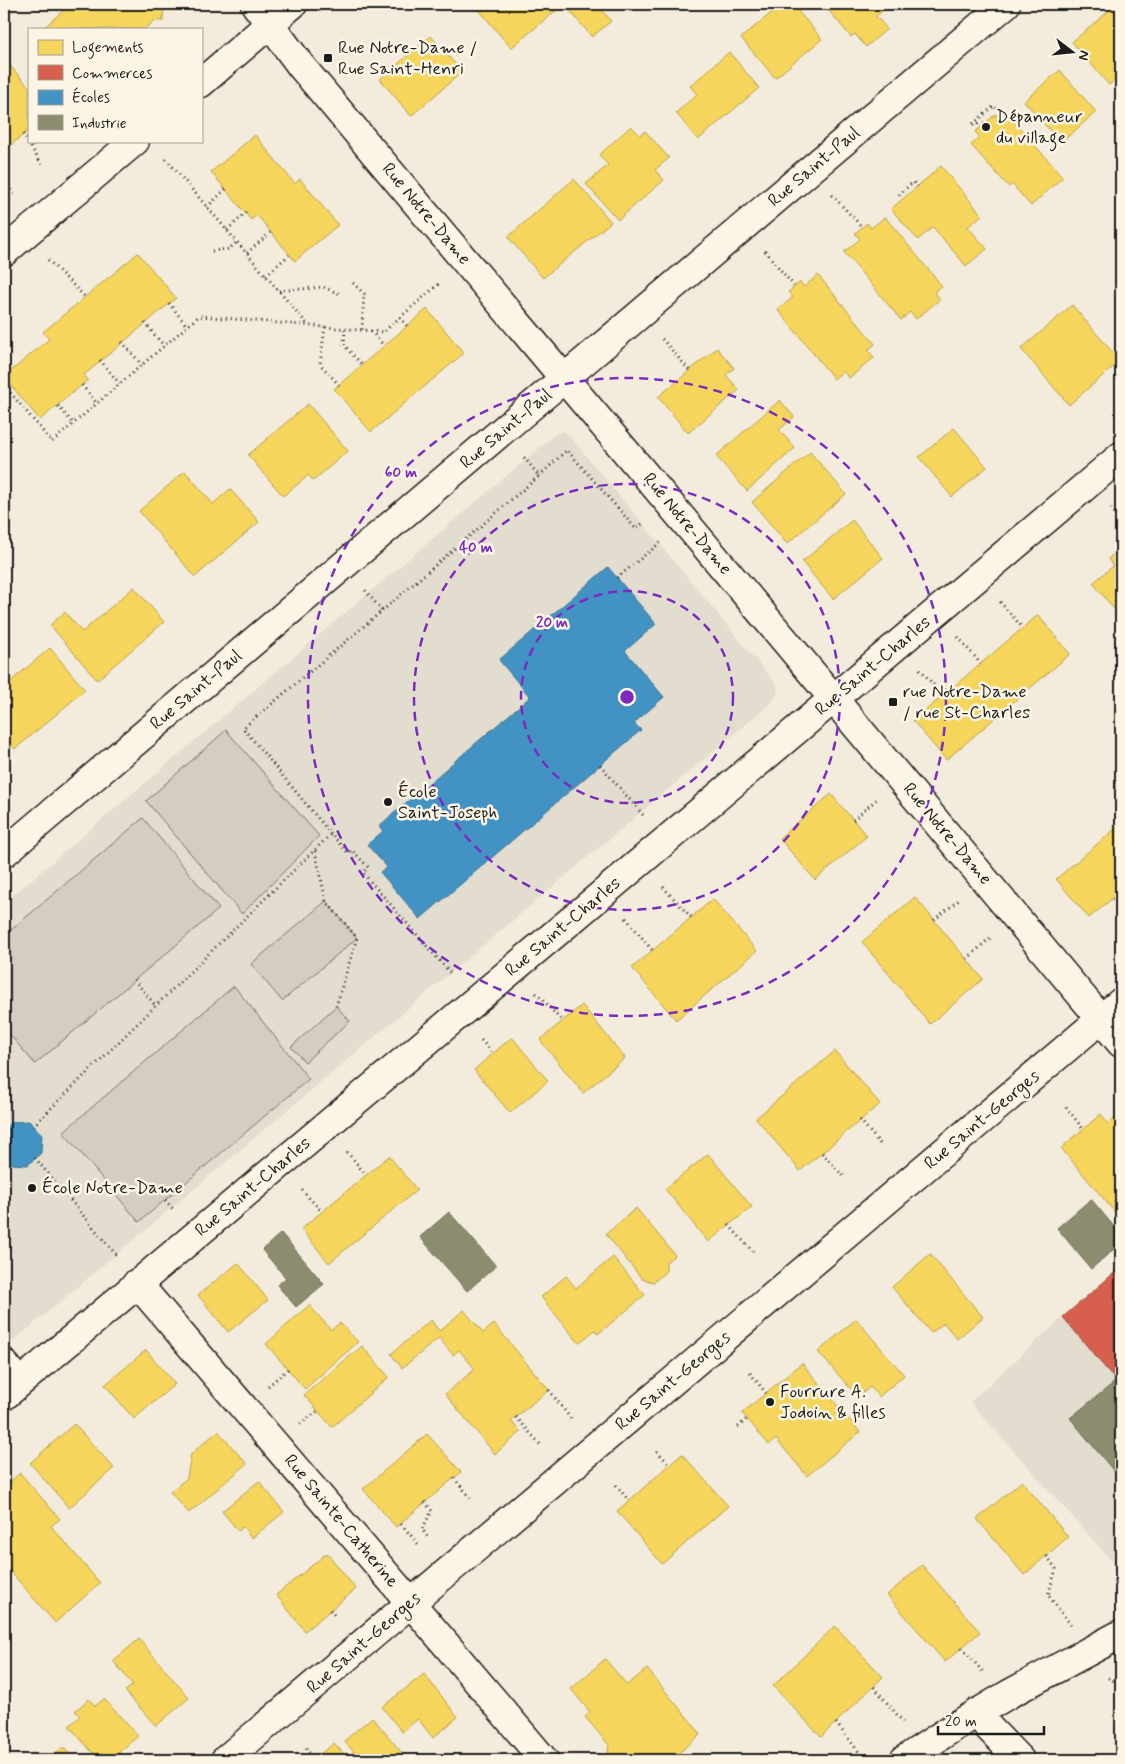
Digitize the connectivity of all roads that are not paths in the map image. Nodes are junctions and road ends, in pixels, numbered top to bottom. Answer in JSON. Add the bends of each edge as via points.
{"nodes":[{"id":1,"x":293,"y":4,"type":"edge"},
{"id":2,"x":1006,"y":4,"type":"edge"},
{"id":3,"x":262,"y":14,"type":"edge"},
{"id":4,"x":202,"y":82,"type":"edge"},
{"id":5,"x":134,"y":142,"type":"edge"},
{"id":6,"x":4,"y":252,"type":"edge"},
{"id":7,"x":564,"y":380,"type":"junction"},
{"id":8,"x":1121,"y":456,"type":"edge"},
{"id":9,"x":834,"y":698,"type":"junction"},
{"id":10,"x":4,"y":853,"type":"edge"},
{"id":11,"x":1111,"y":1011,"type":"edge"},
{"id":12,"x":1121,"y":1043,"type":"edge"},
{"id":13,"x":137,"y":1283,"type":"junction"},
{"id":14,"x":4,"y":1359,"type":"edge"},
{"id":15,"x":13,"y":1388,"type":"edge"},
{"id":16,"x":411,"y":1603,"type":"junction"},
{"id":17,"x":1121,"y":1634,"type":"edge"},
{"id":18,"x":978,"y":1712,"type":"junction"},
{"id":19,"x":225,"y":1760,"type":"edge"},
{"id":20,"x":544,"y":1760,"type":"edge"},
{"id":21,"x":904,"y":1760,"type":"edge"},
{"id":22,"x":1020,"y":1760,"type":"edge"}],
"edges":[{"from":1,"to":3,"type":"street"},
{"from":2,"to":7,"type":"street","name":"Rue Saint-Paul"},
{"from":3,"to":4,"type":"street"},
{"from":3,"to":7,"type":"street","name":"Rue Notre-Dame","via":[[301,66]]},
{"from":5,"to":6,"type":"street"},
{"from":7,"to":9,"type":"street","name":"Rue Notre-Dame"},
{"from":7,"to":10,"type":"street","name":"Rue Saint-Paul"},
{"from":8,"to":9,"type":"street","name":"Rue Saint-Charles"},
{"from":9,"to":11,"type":"street","name":"Rue Notre-Dame","via":[[949,838]]},
{"from":9,"to":13,"type":"street","name":"Rue Saint-Charles"},
{"from":11,"to":12,"type":"street","name":"Rue Notre-Dame"},
{"from":11,"to":16,"type":"street","name":"Rue Saint-Georges"},
{"from":13,"to":15,"type":"street","name":"Rue Saint-Charles"},
{"from":13,"to":16,"type":"street","name":"Rue Sainte-Catherine"},
{"from":14,"to":15,"type":"lane"},
{"from":16,"to":19,"type":"street","name":"Rue Saint-Georges"},
{"from":16,"to":20,"type":"street","name":"Rue Sainte-Catherine"},
{"from":17,"to":18,"type":"street"},
{"from":18,"to":21,"type":"street"},
{"from":18,"to":22,"type":"street","via":[[988,1728]]}]}
